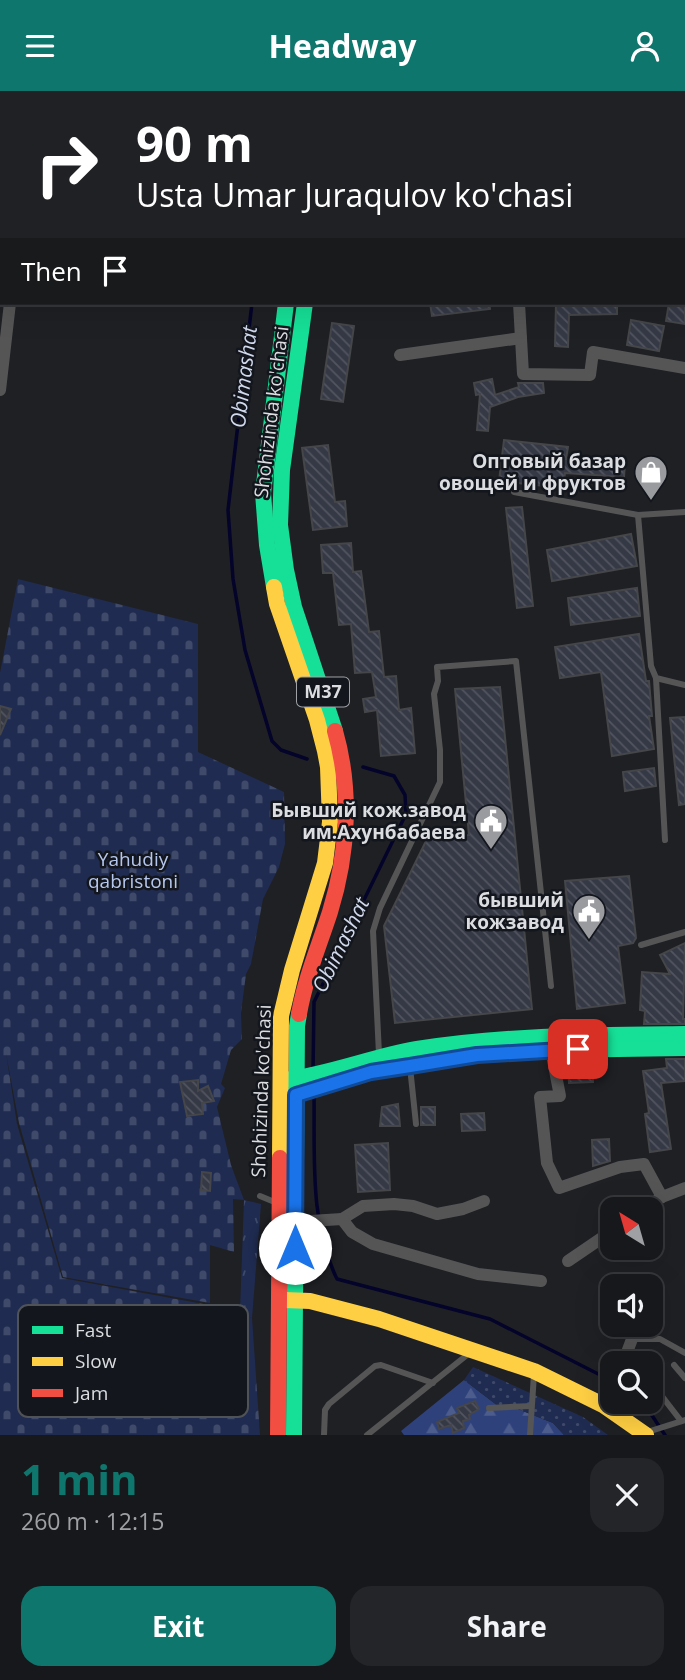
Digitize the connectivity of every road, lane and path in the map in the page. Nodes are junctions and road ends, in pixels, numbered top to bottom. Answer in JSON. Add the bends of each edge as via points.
{"nodes":[{"id":1,"x":10,"y":305,"type":"edge"},
{"id":2,"x":286,"y":305,"type":"edge"},
{"id":3,"x":305,"y":305,"type":"edge"},
{"id":4,"x":519,"y":305,"type":"edge"},
{"id":5,"x":521,"y":338,"type":"junction"},
{"id":6,"x":400,"y":355,"type":"dead end"},
{"id":7,"x":2,"y":362,"type":"edge"},
{"id":8,"x":685,"y":368,"type":"edge"},
{"id":9,"x":0,"y":390,"type":"edge"},
{"id":10,"x":514,"y":492,"type":"dead end"},
{"id":11,"x":685,"y":512,"type":"edge"},
{"id":12,"x":638,"y":515,"type":"junction"},
{"id":13,"x":656,"y":678,"type":"junction"},
{"id":14,"x":685,"y":685,"type":"edge"},
{"id":15,"x":665,"y":840,"type":"dead end"},
{"id":16,"x":685,"y":932,"type":"edge"},
{"id":17,"x":641,"y":945,"type":"dead end"},
{"id":18,"x":551,"y":986,"type":"dead end"},
{"id":19,"x":685,"y":1034,"type":"edge"},
{"id":20,"x":685,"y":1048,"type":"edge"},
{"id":21,"x":551,"y":1049,"type":"junction"},
{"id":22,"x":379,"y":1056,"type":"junction"},
{"id":23,"x":410,"y":1066,"type":"junction"},
{"id":24,"x":288,"y":1088,"type":"junction"},
{"id":25,"x":416,"y":1124,"type":"dead end"},
{"id":26,"x":684,"y":1191,"type":"edge"},
{"id":27,"x":260,"y":1196,"type":"dead end"},
{"id":28,"x":662,"y":1197,"type":"joint"},
{"id":29,"x":484,"y":1201,"type":"dead end"},
{"id":30,"x":279,"y":1204,"type":"junction"},
{"id":31,"x":338,"y":1219,"type":"junction"},
{"id":32,"x":303,"y":1222,"type":"junction"},
{"id":33,"x":600,"y":1239,"type":"edge"},
{"id":34,"x":568,"y":1262,"type":"dead end"},
{"id":35,"x":541,"y":1282,"type":"dead end"},
{"id":36,"x":286,"y":1300,"type":"junction"},
{"id":37,"x":632,"y":1339,"type":"joint"},
{"id":38,"x":474,"y":1350,"type":"junction"},
{"id":39,"x":630,"y":1351,"type":"edge"},
{"id":40,"x":685,"y":1353,"type":"edge"},
{"id":41,"x":674,"y":1365,"type":"dead end"},
{"id":42,"x":534,"y":1371,"type":"junction"},
{"id":43,"x":685,"y":1378,"type":"edge"},
{"id":44,"x":433,"y":1383,"type":"junction"},
{"id":45,"x":663,"y":1400,"type":"edge"},
{"id":46,"x":600,"y":1402,"type":"edge"},
{"id":47,"x":531,"y":1406,"type":"junction"},
{"id":48,"x":488,"y":1408,"type":"dead end"},
{"id":49,"x":621,"y":1414,"type":"edge"},
{"id":50,"x":683,"y":1421,"type":"edge"},
{"id":51,"x":646,"y":1433,"type":"edge"},
{"id":52,"x":278,"y":1435,"type":"edge"},
{"id":53,"x":294,"y":1435,"type":"edge"},
{"id":54,"x":324,"y":1435,"type":"edge"},
{"id":55,"x":367,"y":1435,"type":"edge"},
{"id":56,"x":530,"y":1435,"type":"edge"}],
"edges":[{"from":1,"to":7,"type":"street"},
{"from":2,"to":24,"type":"main road","name":"Shohizinda ko'chasi","number":"M37","via":[[263,493],[267,545],[277,604],[325,751],[330,822],[325,863],[284,999],[280,1034]]},
{"from":3,"to":24,"type":"main road","name":"Shohizinda ko'chasi","number":"M37","via":[[280,493],[281,530],[303,638],[340,747],[346,828],[335,896],[299,1010]]},
{"from":4,"to":5,"type":"street"},
{"from":5,"to":6,"type":"street"},
{"from":5,"to":8,"type":"street","via":[[523,375],[590,375],[593,352]]},
{"from":7,"to":9,"type":"street"},
{"from":10,"to":12,"type":"lane"},
{"from":11,"to":12,"type":"lane"},
{"from":12,"to":13,"type":"lane","via":[[651,666]]},
{"from":13,"to":14,"type":"lane"},
{"from":13,"to":15,"type":"lane"},
{"from":16,"to":17,"type":"lane"},
{"from":18,"to":22,"type":"lane","via":[[516,661],[438,667],[434,694],[440,782],[373,931]]},
{"from":19,"to":22,"type":"main road","via":[[551,1035]]},
{"from":20,"to":21,"type":"main road"},
{"from":21,"to":23,"type":"main road"},
{"from":21,"to":28,"type":"street","via":[[560,1096],[540,1097],[547,1163],[559,1188],[620,1167],[644,1164]]},
{"from":22,"to":24,"type":"main road"},
{"from":23,"to":24,"type":"main road"},
{"from":23,"to":25,"type":"lane"},
{"from":24,"to":30,"type":"main road","name":"Shohizinda ko'chasi"},
{"from":24,"to":32,"type":"main road","name":"Shohizinda ko'chasi"},
{"from":26,"to":28,"type":"street"},
{"from":27,"to":30,"type":"lane"},
{"from":29,"to":31,"type":"street","via":[[437,1214],[413,1206],[363,1206]]},
{"from":30,"to":36,"type":"main road","name":"Shohizinda ko'chasi"},
{"from":31,"to":32,"type":"street"},
{"from":31,"to":35,"type":"street","via":[[373,1244],[478,1274]]},
{"from":32,"to":36,"type":"main road","name":"Shohizinda ko'chasi"},
{"from":33,"to":34,"type":"street"},
{"from":36,"to":38,"type":"main road","via":[[310,1301],[379,1319]]},
{"from":36,"to":52,"type":"main road","name":"Shohizinda ko'chasi"},
{"from":36,"to":53,"type":"main road","name":"Shohizinda ko'chasi"},
{"from":37,"to":39,"type":"street"},
{"from":37,"to":40,"type":"lane","via":[[660,1339]]},
{"from":38,"to":42,"type":"main road"},
{"from":38,"to":44,"type":"lane"},
{"from":41,"to":43,"type":"lane"},
{"from":42,"to":46,"type":"main road"},
{"from":42,"to":47,"type":"lane"},
{"from":44,"to":54,"type":"lane","via":[[375,1366],[329,1404]]},
{"from":44,"to":55,"type":"lane"},
{"from":45,"to":50,"type":"lane"},
{"from":47,"to":48,"type":"lane"},
{"from":47,"to":56,"type":"lane"},
{"from":49,"to":51,"type":"main road"},
{"from":50,"to":51,"type":"lane"}]}
